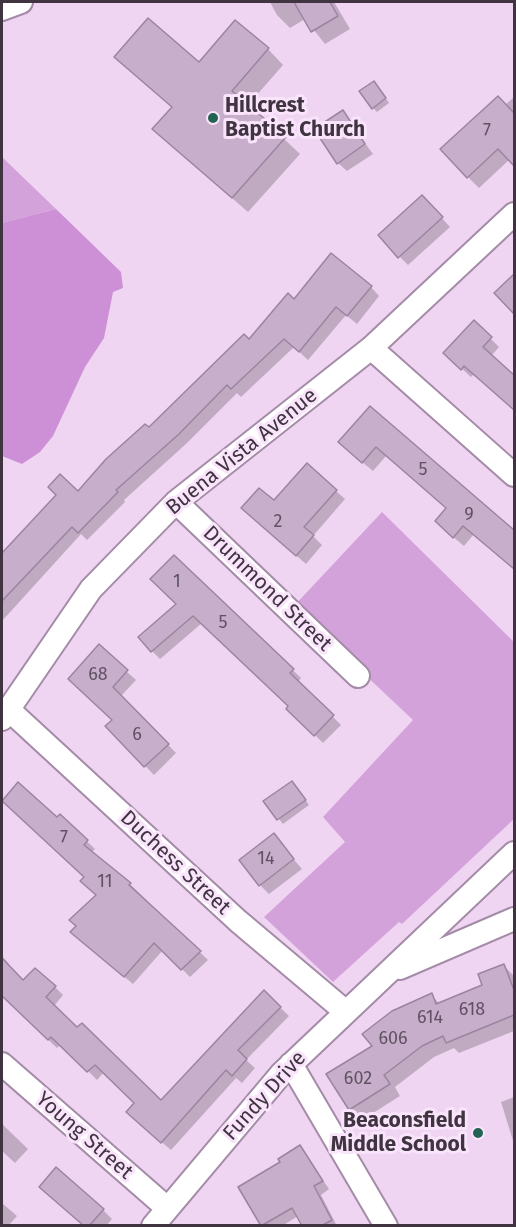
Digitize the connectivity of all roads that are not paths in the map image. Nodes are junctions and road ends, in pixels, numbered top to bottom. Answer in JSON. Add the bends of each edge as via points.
{"nodes":[{"id":1,"x":21,"y":2,"type":"edge"},
{"id":2,"x":2,"y":9,"type":"edge"},
{"id":3,"x":514,"y":214,"type":"edge"},
{"id":4,"x":371,"y":348,"type":"junction"},
{"id":5,"x":514,"y":475,"type":"edge"},
{"id":6,"x":176,"y":502,"type":"junction"},
{"id":7,"x":358,"y":676,"type":"dead end"},
{"id":8,"x":5,"y":714,"type":"edge"},
{"id":9,"x":514,"y":853,"type":"edge"},
{"id":10,"x":514,"y":919,"type":"edge"},
{"id":11,"x":386,"y":975,"type":"junction"},
{"id":12,"x":346,"y":1012,"type":"junction"},
{"id":13,"x":2,"y":1064,"type":"edge"},
{"id":14,"x":291,"y":1064,"type":"junction"},
{"id":15,"x":160,"y":1217,"type":"edge"},
{"id":16,"x":386,"y":1226,"type":"edge"}],
"edges":[{"from":1,"to":2,"type":"street"},
{"from":3,"to":4,"type":"street","name":"Buena Vista Avenue"},
{"from":4,"to":5,"type":"street"},
{"from":4,"to":6,"type":"street","name":"Buena Vista Avenue"},
{"from":6,"to":7,"type":"street","name":"Drummond Street"},
{"from":6,"to":8,"type":"street","name":"Buena Vista Avenue","via":[[91,589]]},
{"from":8,"to":12,"type":"street","name":"Duchess Street"},
{"from":9,"to":11,"type":"street","name":"Fundy Drive"},
{"from":10,"to":11,"type":"street","name":"Fundy Drive"},
{"from":11,"to":12,"type":"street","name":"Fundy Drive"},
{"from":12,"to":14,"type":"street","name":"Fundy Drive"},
{"from":13,"to":15,"type":"street","name":"Young Street"},
{"from":14,"to":15,"type":"street","name":"Fundy Drive"},
{"from":14,"to":16,"type":"street"}]}
